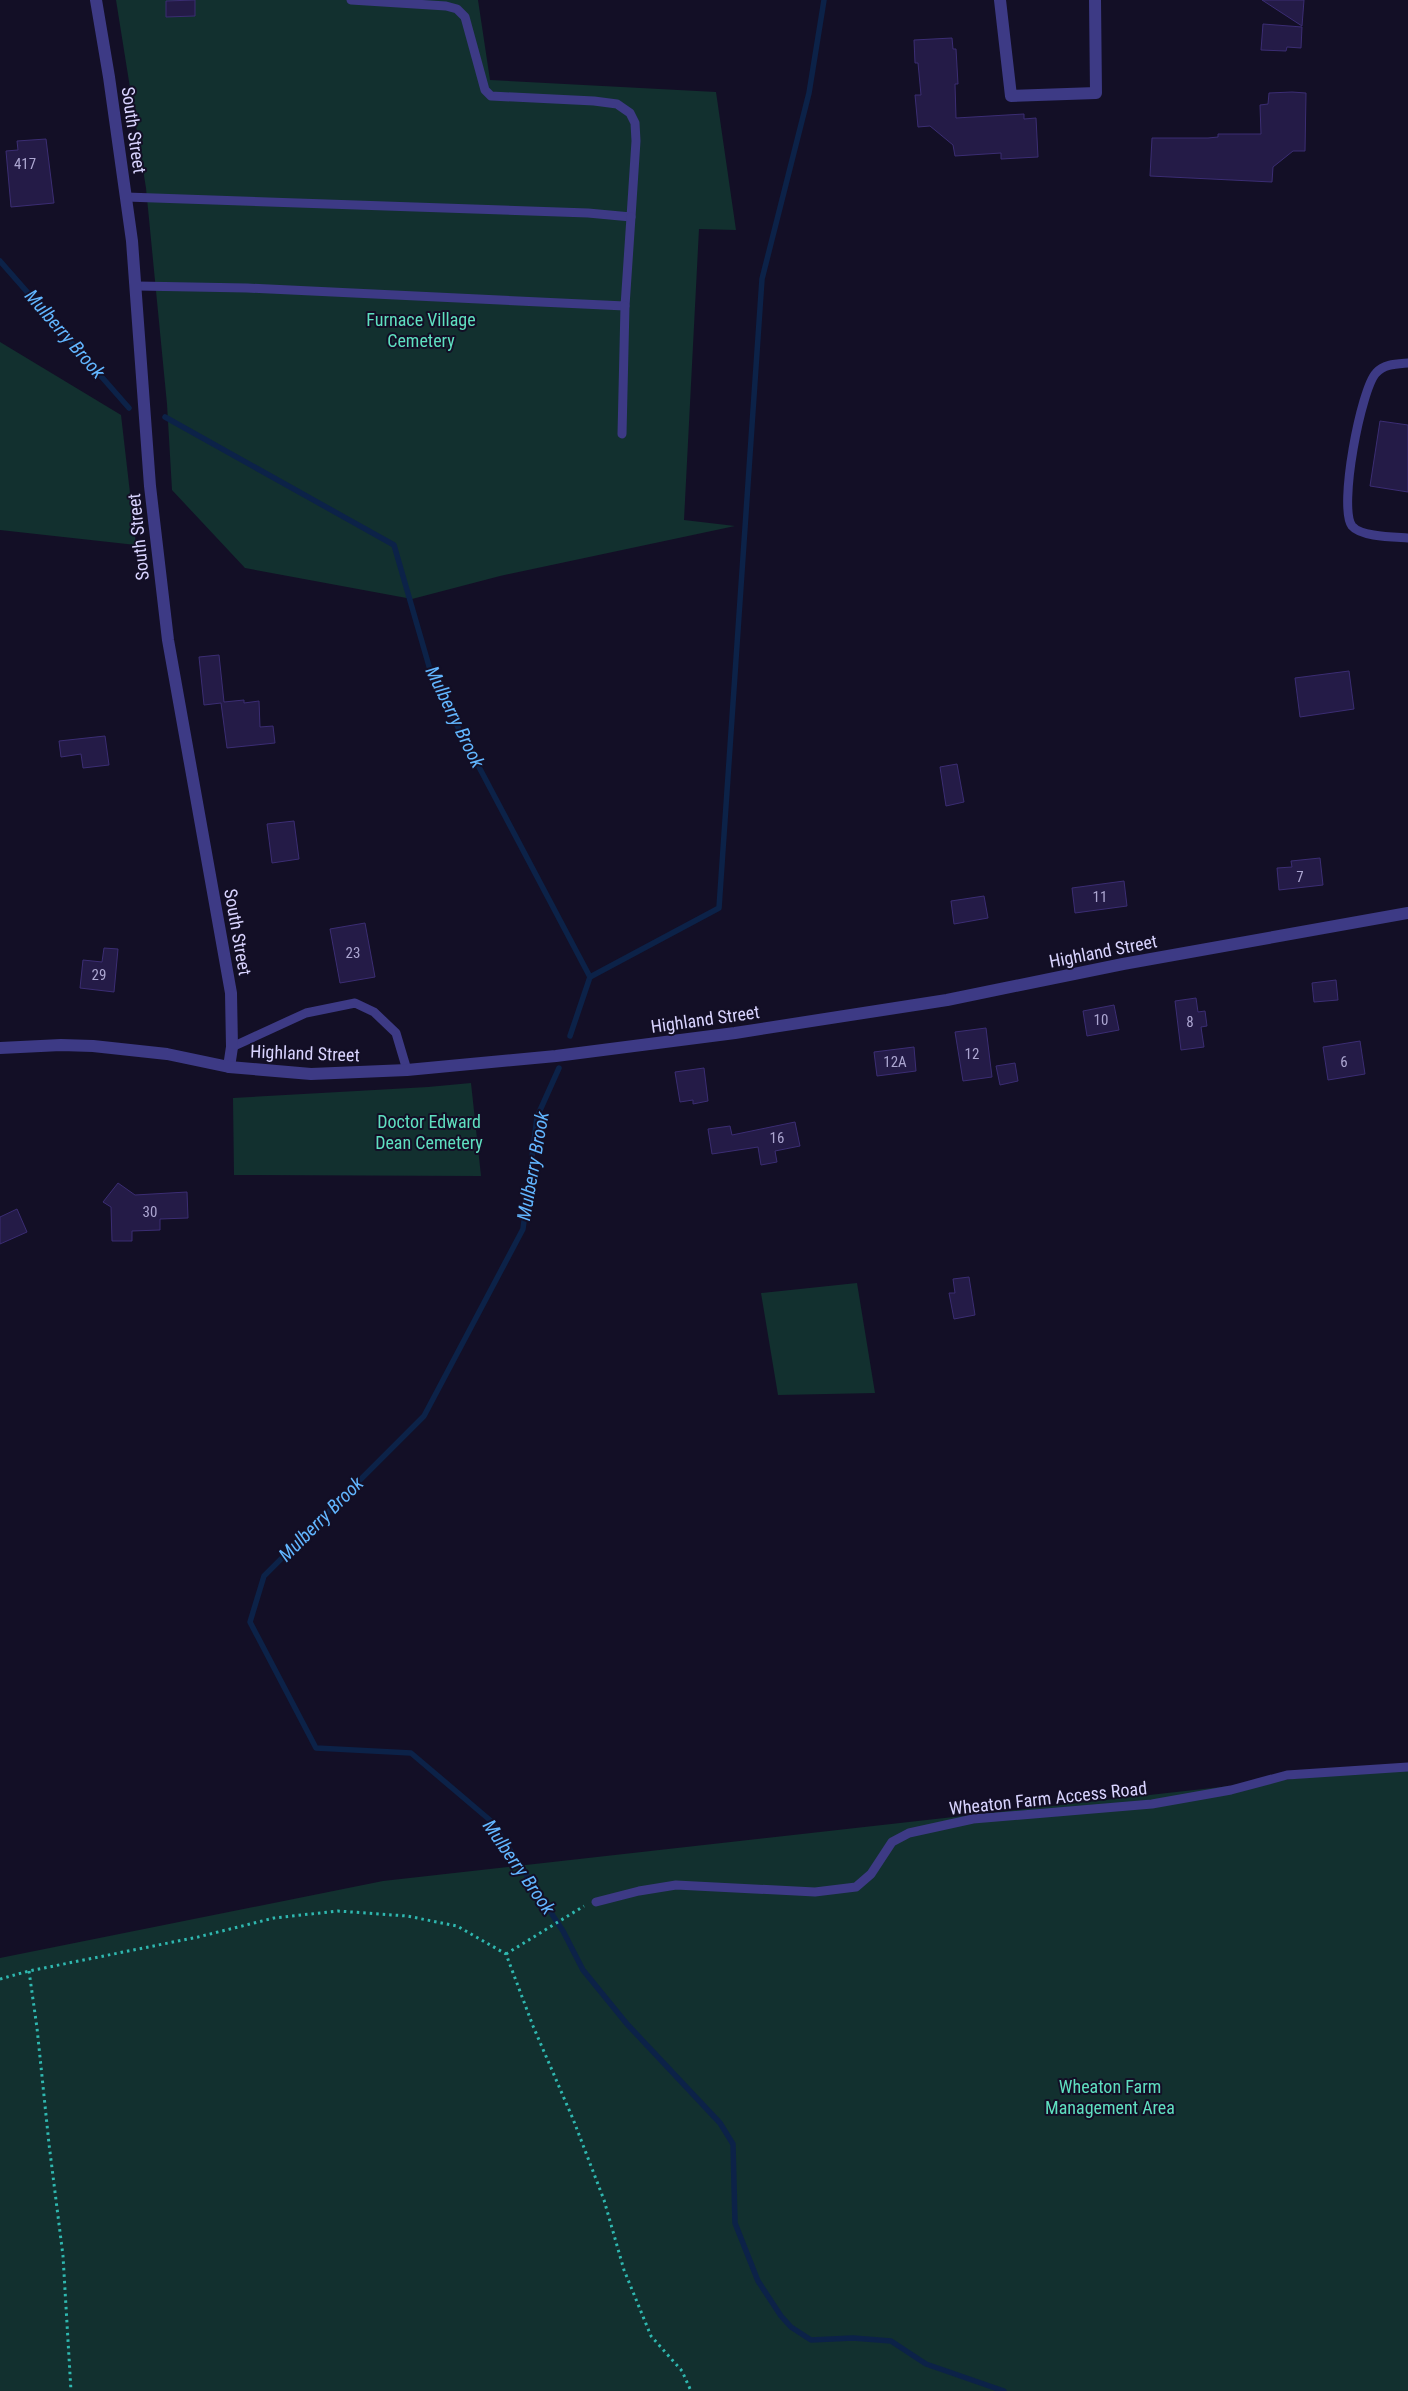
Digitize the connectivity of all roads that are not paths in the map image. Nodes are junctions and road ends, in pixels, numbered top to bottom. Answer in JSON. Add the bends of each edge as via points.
{"nodes":[{"id":1,"x":96,"y":0,"type":"edge"},
{"id":2,"x":351,"y":0,"type":"edge"},
{"id":3,"x":1000,"y":0,"type":"edge"},
{"id":4,"x":1095,"y":0,"type":"edge"},
{"id":5,"x":126,"y":197,"type":"junction"},
{"id":6,"x":631,"y":217,"type":"junction"},
{"id":7,"x":137,"y":286,"type":"junction"},
{"id":8,"x":625,"y":306,"type":"junction"},
{"id":9,"x":1408,"y":363,"type":"edge"},
{"id":10,"x":622,"y":434,"type":"dead end"},
{"id":11,"x":1408,"y":538,"type":"edge"},
{"id":12,"x":1408,"y":912,"type":"edge"},
{"id":13,"x":232,"y":1047,"type":"junction"},
{"id":14,"x":0,"y":1048,"type":"edge"},
{"id":15,"x":229,"y":1067,"type":"junction"},
{"id":16,"x":407,"y":1070,"type":"junction"},
{"id":17,"x":1408,"y":1767,"type":"edge"},
{"id":18,"x":596,"y":1902,"type":"road end"}],
"edges":[{"from":1,"to":5,"type":"street","name":"South Street"},
{"from":2,"to":6,"type":"lane","via":[[457,9],[466,18],[485,90],[490,96],[594,101],[617,104],[630,113],[636,123]]},
{"from":3,"to":4,"type":"street","via":[[1011,96],[1096,93]]},
{"from":5,"to":6,"type":"lane"},
{"from":5,"to":7,"type":"street","name":"South Street"},
{"from":6,"to":8,"type":"lane"},
{"from":7,"to":8,"type":"lane"},
{"from":7,"to":13,"type":"street","name":"South Street","via":[[150,486],[165,623],[231,993]]},
{"from":8,"to":10,"type":"lane"},
{"from":9,"to":11,"type":"lane","via":[[1387,365],[1375,373],[1368,387],[1347,487],[1348,515],[1353,526],[1363,532]]},
{"from":12,"to":16,"type":"street","name":"Highland Street","via":[[947,1000],[828,1019],[556,1056]]},
{"from":13,"to":15,"type":"street","name":"South Street"},
{"from":13,"to":16,"type":"lane","via":[[306,1014],[355,1003],[374,1012],[396,1033]]},
{"from":14,"to":15,"type":"street","name":"Highland Street","via":[[93,1046],[167,1054]]},
{"from":15,"to":16,"type":"street","name":"Highland Street","via":[[311,1074]]},
{"from":17,"to":18,"type":"lane","name":"Wheaton Farm Access Road","via":[[1287,1776],[1152,1804],[973,1819],[909,1833],[892,1842],[871,1874],[856,1886],[815,1892],[676,1885]]}]}
